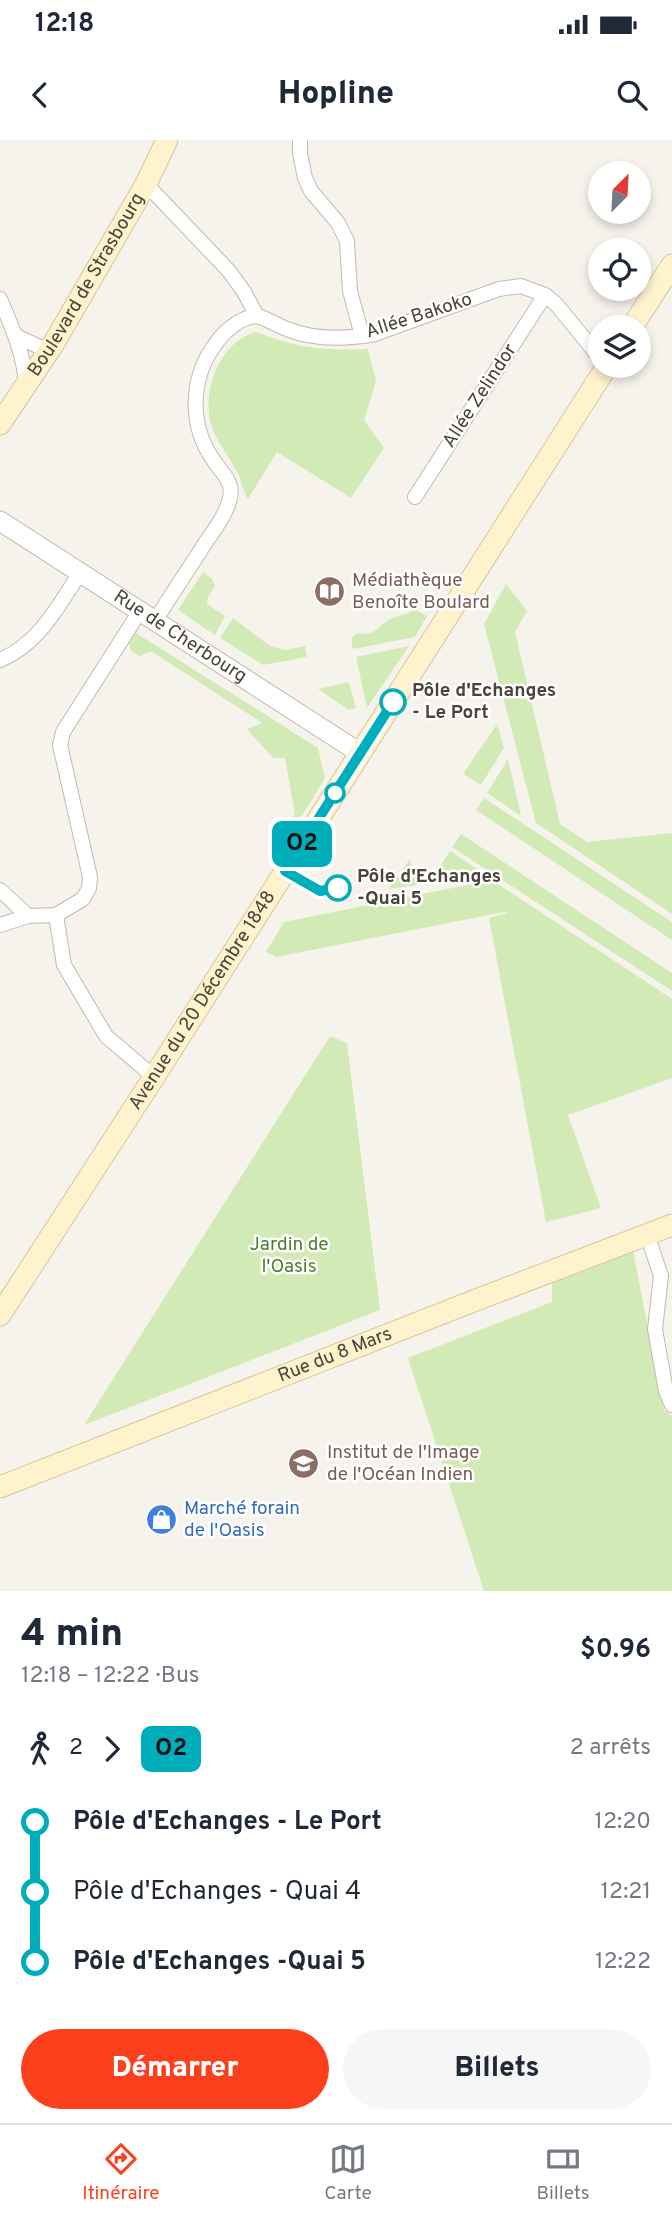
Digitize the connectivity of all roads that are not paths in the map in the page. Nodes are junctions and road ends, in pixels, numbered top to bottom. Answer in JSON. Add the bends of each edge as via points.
{"nodes":[{"id":1,"x":167,"y":140,"type":"edge"},
{"id":2,"x":300,"y":140,"type":"edge"},
{"id":3,"x":146,"y":184,"type":"junction"},
{"id":4,"x":672,"y":265,"type":"edge"},
{"id":5,"x":545,"y":295,"type":"junction"},
{"id":6,"x":0,"y":299,"type":"edge"},
{"id":7,"x":640,"y":315,"type":"edge"},
{"id":8,"x":257,"y":316,"type":"junction"},
{"id":9,"x":362,"y":336,"type":"junction"},
{"id":10,"x":16,"y":337,"type":"junction"},
{"id":11,"x":54,"y":343,"type":"junction"},
{"id":12,"x":588,"y":343,"type":"edge"},
{"id":13,"x":599,"y":378,"type":"edge"},
{"id":14,"x":26,"y":384,"type":"junction"},
{"id":15,"x":0,"y":424,"type":"edge"},
{"id":16,"x":415,"y":496,"type":"dead end"},
{"id":17,"x":0,"y":521,"type":"edge"},
{"id":18,"x":80,"y":573,"type":"junction"},
{"id":19,"x":148,"y":616,"type":"junction"},
{"id":20,"x":0,"y":660,"type":"edge"},
{"id":21,"x":360,"y":753,"type":"junction"},
{"id":22,"x":0,"y":890,"type":"edge"},
{"id":23,"x":55,"y":915,"type":"junction"},
{"id":24,"x":28,"y":916,"type":"junction"},
{"id":25,"x":0,"y":925,"type":"edge"},
{"id":26,"x":155,"y":1077,"type":"junction"},
{"id":27,"x":672,"y":1226,"type":"edge"},
{"id":28,"x":647,"y":1234,"type":"junction"},
{"id":29,"x":0,"y":1315,"type":"edge"},
{"id":30,"x":672,"y":1405,"type":"edge"},
{"id":31,"x":0,"y":1487,"type":"edge"}],
"edges":[{"from":1,"to":3,"type":"main road","name":"Boulevard de Strasbourg"},
{"from":2,"to":9,"type":"street","via":[[305,178],[347,242],[349,291]]},
{"from":3,"to":8,"type":"street","via":[[229,271]]},
{"from":3,"to":11,"type":"main road","name":"Boulevard de Strasbourg"},
{"from":4,"to":7,"type":"main road"},
{"from":5,"to":9,"type":"street","name":"Allée Bakoko","via":[[521,286],[499,289]]},
{"from":5,"to":12,"type":"street"},
{"from":5,"to":16,"type":"street","name":"Allée Zelindor"},
{"from":6,"to":10,"type":"street"},
{"from":8,"to":9,"type":"street","name":"Allée Bakoko","via":[[304,335]]},
{"from":8,"to":19,"type":"street","via":[[239,323],[216,343],[196,390],[199,431],[229,481],[230,499],[222,517]]},
{"from":10,"to":11,"type":"street","via":[[41,348]]},
{"from":10,"to":14,"type":"street"},
{"from":11,"to":14,"type":"main road","name":"Boulevard de Strasbourg"},
{"from":13,"to":21,"type":"main road","name":"Avenue du 20 Décembre 1848"},
{"from":14,"to":15,"type":"main road","name":"Boulevard de Strasbourg"},
{"from":17,"to":18,"type":"street","name":"Rue de Cherbourg"},
{"from":18,"to":19,"type":"street","name":"Rue de Cherbourg"},
{"from":18,"to":20,"type":"street","via":[[30,642]]},
{"from":19,"to":21,"type":"street","name":"Rue de Cherbourg"},
{"from":19,"to":23,"type":"street","via":[[63,732],[60,745],[90,877],[83,899]]},
{"from":21,"to":26,"type":"main road","name":"Avenue du 20 Décembre 1848"},
{"from":22,"to":24,"type":"street"},
{"from":23,"to":24,"type":"street"},
{"from":23,"to":26,"type":"street","via":[[64,965],[106,1036]]},
{"from":24,"to":25,"type":"street"},
{"from":26,"to":29,"type":"main road","name":"Avenue du 20 Décembre 1848"},
{"from":27,"to":28,"type":"main road","name":"Rue du 8 Mars"},
{"from":28,"to":30,"type":"street","via":[[661,1276],[655,1329]]},
{"from":28,"to":31,"type":"main road","name":"Rue du 8 Mars"}]}
